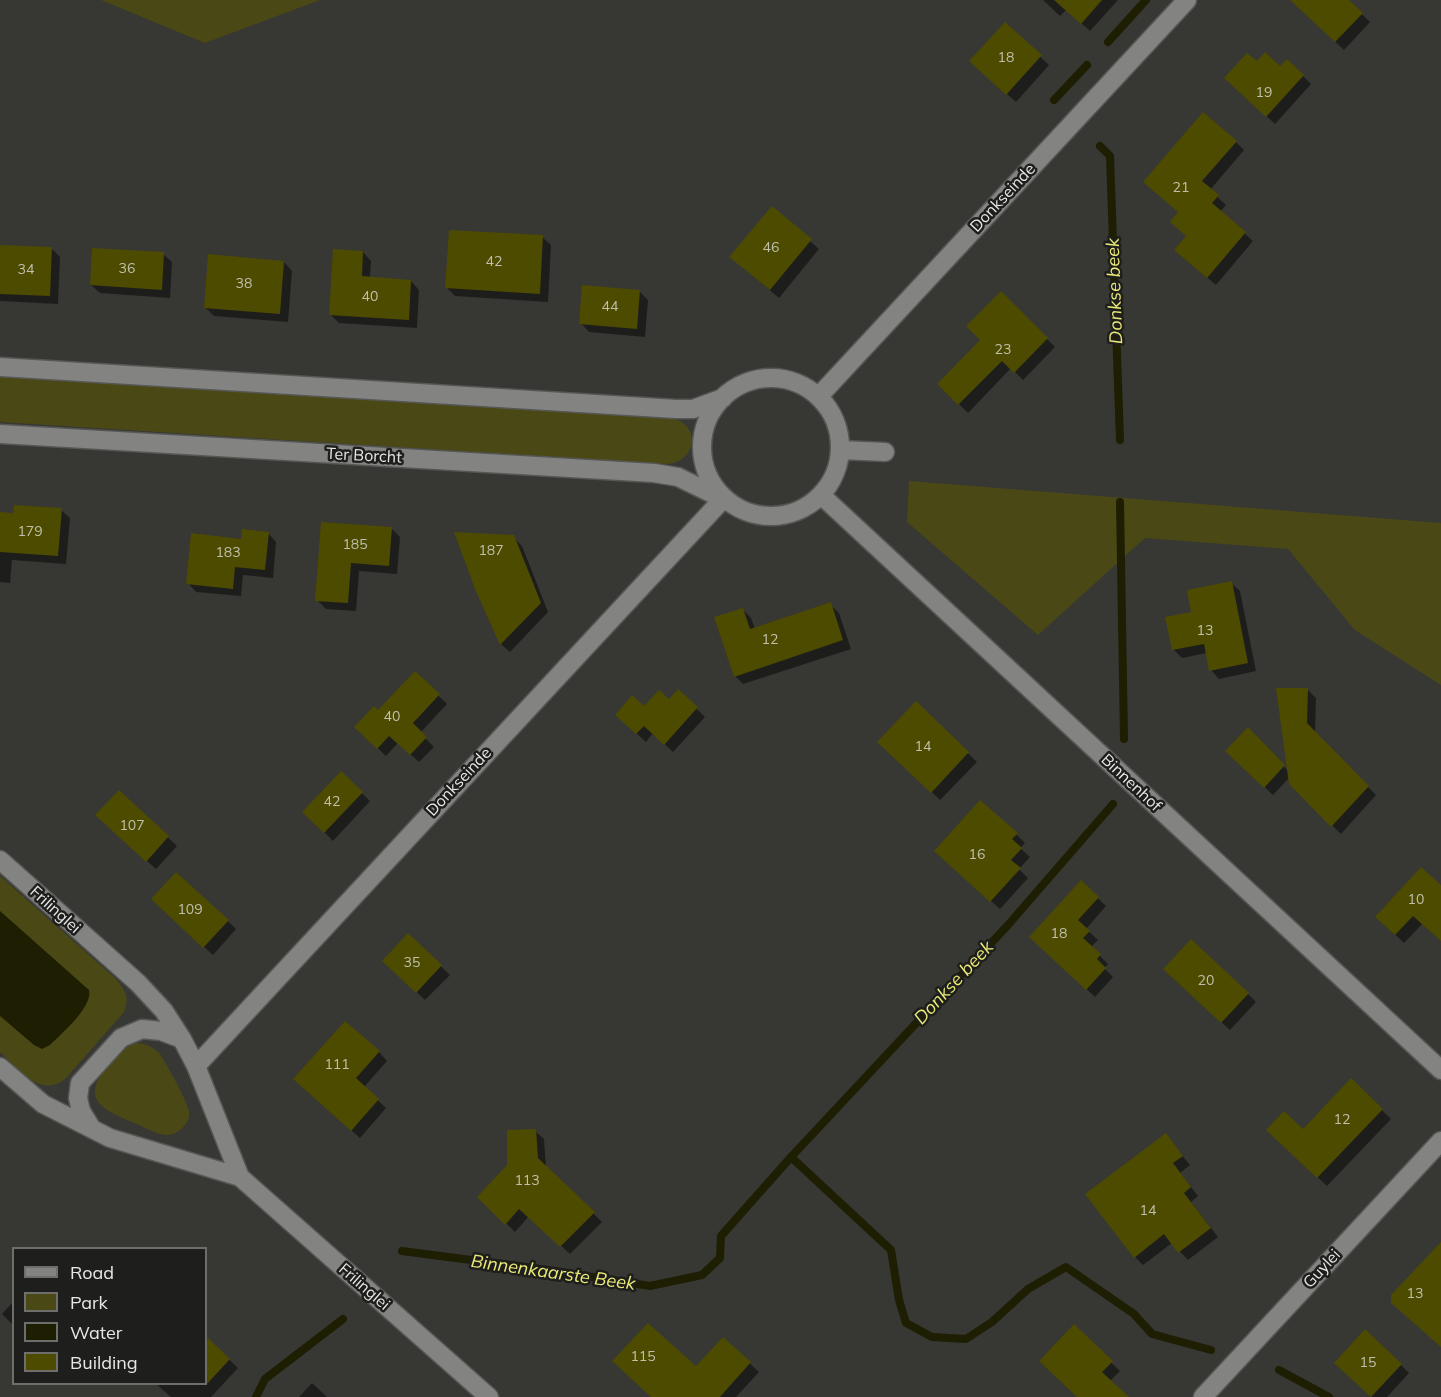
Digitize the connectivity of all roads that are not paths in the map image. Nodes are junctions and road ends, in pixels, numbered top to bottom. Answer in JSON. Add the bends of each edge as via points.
{"nodes":[{"id":1,"x":1187,"y":0,"type":"edge"},
{"id":2,"x":0,"y":367,"type":"edge"},
{"id":3,"x":819,"y":396,"type":"junction"},
{"id":4,"x":723,"y":398,"type":"junction"},
{"id":5,"x":0,"y":434,"type":"edge"},
{"id":6,"x":842,"y":450,"type":"junction"},
{"id":7,"x":885,"y":452,"type":"dead end"},
{"id":8,"x":821,"y":495,"type":"junction"},
{"id":9,"x":723,"y":499,"type":"junction"},
{"id":10,"x":0,"y":860,"type":"edge"},
{"id":11,"x":182,"y":1040,"type":"junction"},
{"id":12,"x":195,"y":1066,"type":"junction"},
{"id":13,"x":0,"y":1067,"type":"edge"},
{"id":14,"x":1441,"y":1070,"type":"edge"},
{"id":15,"x":92,"y":1129,"type":"junction"},
{"id":16,"x":1441,"y":1141,"type":"edge"},
{"id":17,"x":240,"y":1177,"type":"junction"},
{"id":18,"x":489,"y":1397,"type":"edge"},
{"id":19,"x":1203,"y":1397,"type":"edge"}],
"edges":[{"from":1,"to":3,"type":"street","name":"Donkseinde"},
{"from":2,"to":4,"type":"street","via":[[676,409],[693,409]]},
{"from":3,"to":4,"type":"street","via":[[792,380],[772,378],[747,384]]},
{"from":3,"to":6,"type":"street","via":[[840,431]]},
{"from":4,"to":9,"type":"street","via":[[706,419],[703,449],[710,483]]},
{"from":5,"to":9,"type":"street","name":"Ter Borcht","via":[[654,473],[678,477]]},
{"from":6,"to":7,"type":"street"},
{"from":6,"to":8,"type":"street","via":[[832,481]]},
{"from":8,"to":9,"type":"street","via":[[796,511],[766,516],[734,507]]},
{"from":8,"to":14,"type":"street","name":"Binnenhof"},
{"from":9,"to":12,"type":"street","name":"Donkseinde"},
{"from":10,"to":11,"type":"street","name":"Frilinglei","via":[[138,983],[164,1011]]},
{"from":11,"to":12,"type":"street","name":"Frilinglei"},
{"from":11,"to":15,"type":"street","via":[[161,1031],[142,1029],[121,1038],[80,1083],[81,1111]]},
{"from":12,"to":17,"type":"street","name":"Frilinglei"},
{"from":13,"to":15,"type":"street","name":"Frilinglei","via":[[43,1104]]},
{"from":15,"to":17,"type":"street","name":"Frilinglei","via":[[110,1138]]},
{"from":16,"to":19,"type":"street","name":"Guylei"},
{"from":17,"to":18,"type":"street","name":"Frilinglei"}]}
